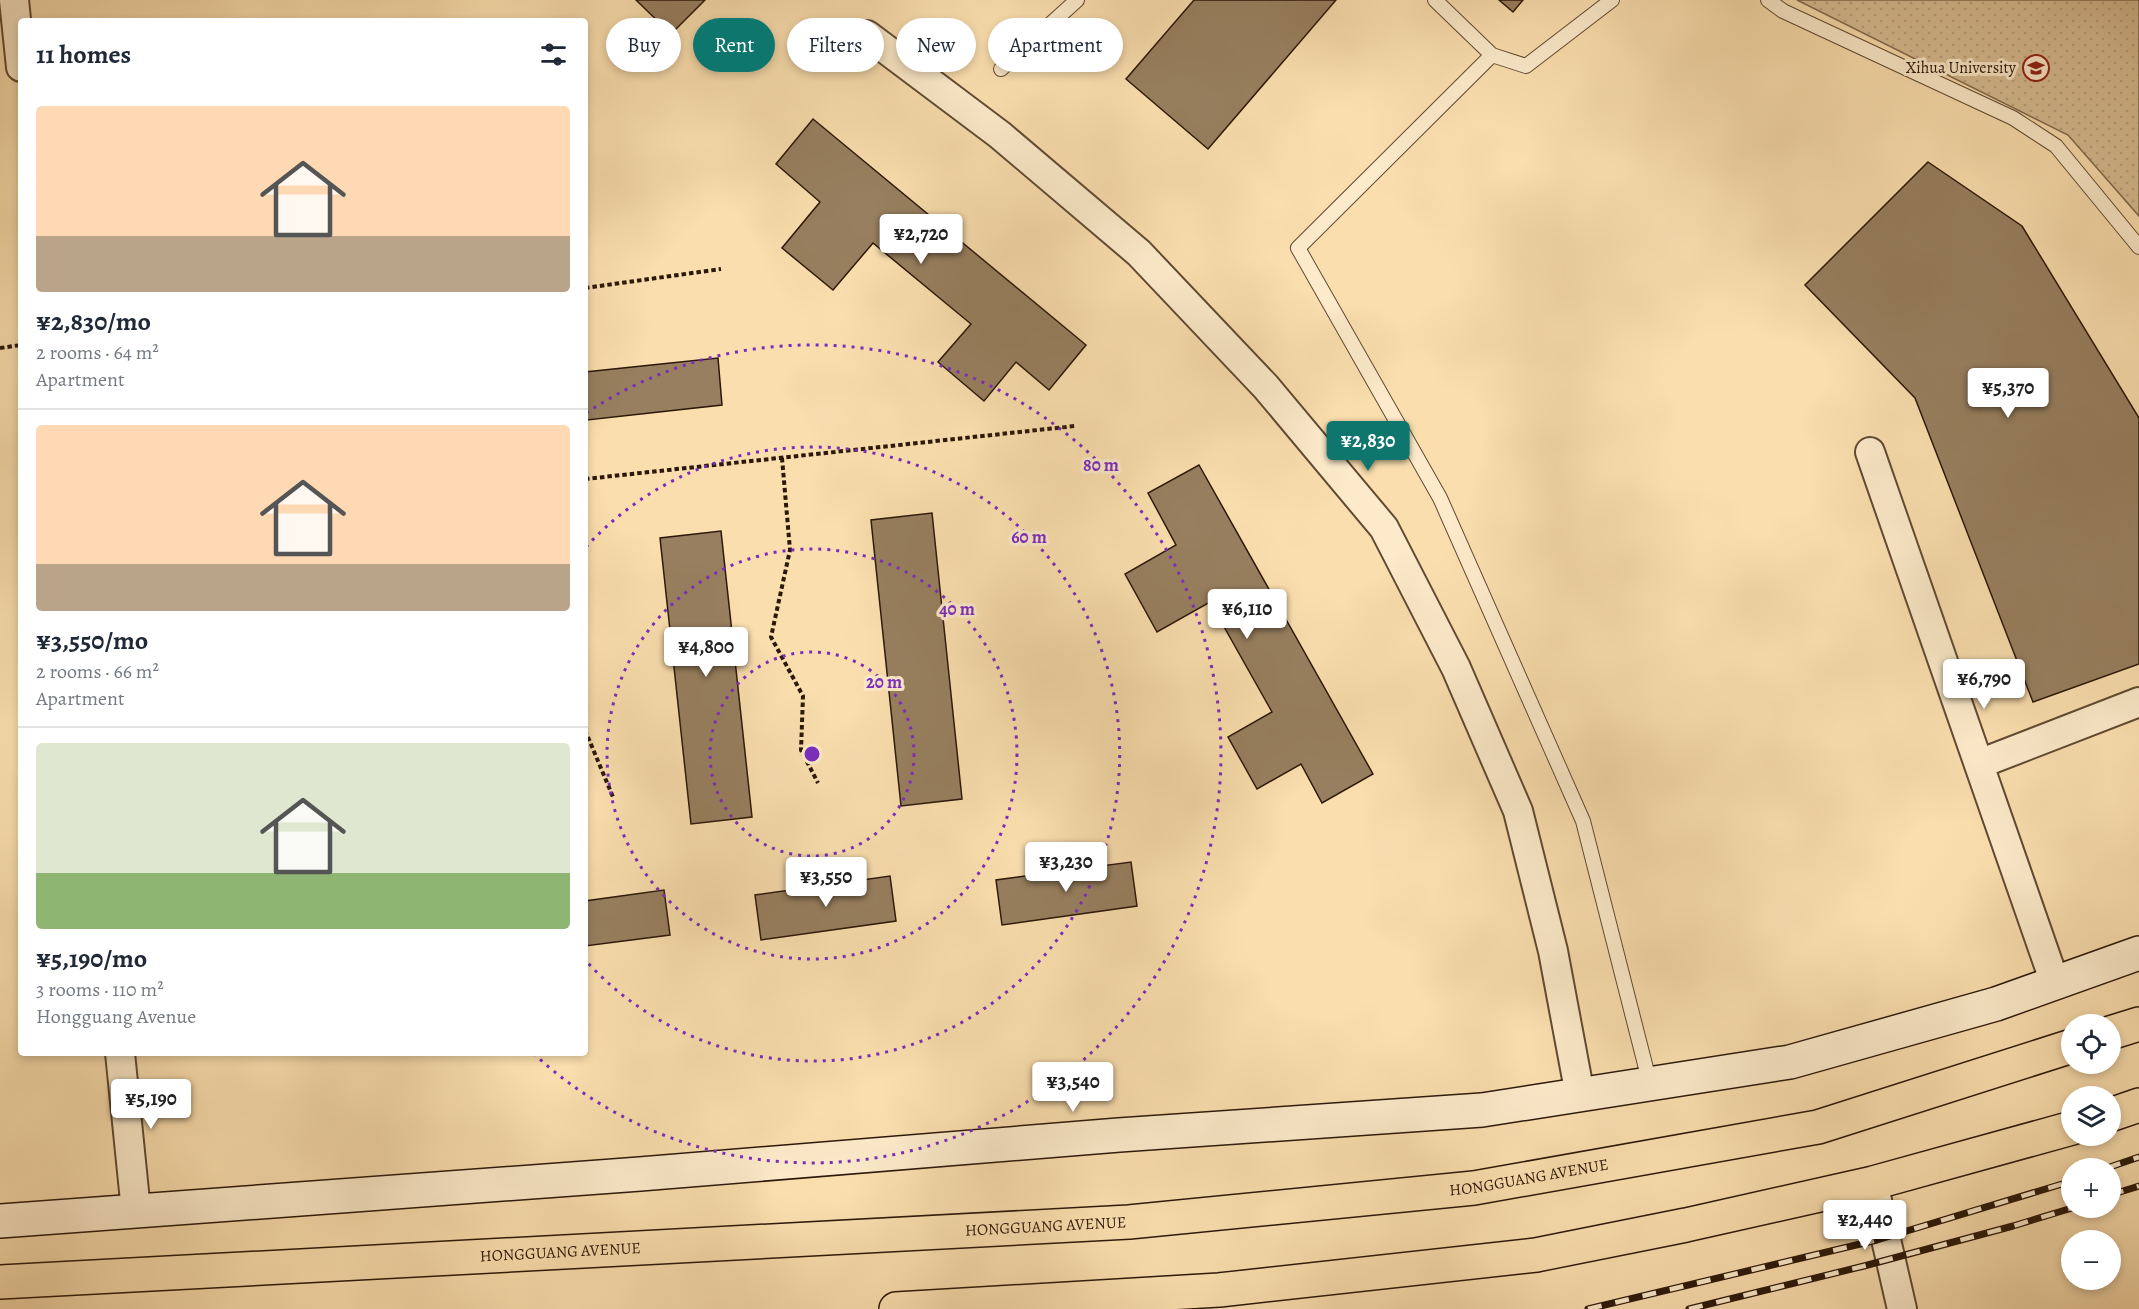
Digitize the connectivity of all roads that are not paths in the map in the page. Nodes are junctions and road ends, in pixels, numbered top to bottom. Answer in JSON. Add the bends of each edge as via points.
{"nodes":[{"id":1,"x":14,"y":0,"type":"edge"},
{"id":2,"x":1077,"y":0,"type":"edge"},
{"id":3,"x":1435,"y":0,"type":"edge"},
{"id":4,"x":1612,"y":0,"type":"edge"},
{"id":5,"x":1768,"y":0,"type":"edge"},
{"id":6,"x":1057,"y":18,"type":"edge"},
{"id":7,"x":18,"y":38,"type":"edge"},
{"id":8,"x":884,"y":48,"type":"edge"},
{"id":9,"x":1492,"y":54,"type":"junction"},
{"id":10,"x":2139,"y":248,"type":"edge"},
{"id":11,"x":1870,"y":452,"type":"dead end"},
{"id":12,"x":2139,"y":702,"type":"edge"},
{"id":13,"x":1979,"y":764,"type":"junction"},
{"id":14,"x":2139,"y":953,"type":"edge"},
{"id":15,"x":2055,"y":983,"type":"junction"},
{"id":16,"x":2139,"y":1024,"type":"edge"},
{"id":17,"x":2121,"y":1030,"type":"edge"},
{"id":18,"x":2061,"y":1050,"type":"edge"},
{"id":19,"x":120,"y":1056,"type":"edge"},
{"id":20,"x":1650,"y":1084,"type":"junction"},
{"id":21,"x":1580,"y":1095,"type":"junction"},
{"id":22,"x":2139,"y":1105,"type":"edge"},
{"id":23,"x":2121,"y":1111,"type":"edge"},
{"id":24,"x":2061,"y":1131,"type":"edge"},
{"id":25,"x":1873,"y":1184,"type":"junction"},
{"id":26,"x":136,"y":1211,"type":"junction"},
{"id":27,"x":0,"y":1221,"type":"edge"},
{"id":28,"x":0,"y":1282,"type":"edge"},
{"id":29,"x":896,"y":1309,"type":"edge"},
{"id":30,"x":1902,"y":1309,"type":"edge"}],
"edges":[{"from":1,"to":7,"type":"street"},
{"from":2,"to":6,"type":"lane"},
{"from":3,"to":9,"type":"lane"},
{"from":4,"to":9,"type":"lane","via":[[1526,66]]},
{"from":5,"to":10,"type":"lane","via":[[1783,11],[2013,118],[2056,146]]},
{"from":8,"to":21,"type":"street","via":[[1000,135],[1139,253],[1266,387],[1384,528],[1455,668],[1518,811],[1553,951]]},
{"from":9,"to":20,"type":"lane","via":[[1298,248],[1440,498],[1582,821]]},
{"from":11,"to":13,"type":"street"},
{"from":12,"to":13,"type":"street"},
{"from":13,"to":15,"type":"street"},
{"from":14,"to":15,"type":"main road"},
{"from":15,"to":20,"type":"main road","via":[[1996,1004],[1790,1062]]},
{"from":16,"to":17,"type":"highway"},
{"from":18,"to":28,"type":"highway","name":"HONGGUANG AVENUE","via":[[1818,1127],[1474,1188],[1129,1222]]},
{"from":19,"to":26,"type":"street"},
{"from":20,"to":21,"type":"main road"},
{"from":21,"to":26,"type":"main road","via":[[1482,1110]]},
{"from":22,"to":23,"type":"highway"},
{"from":24,"to":25,"type":"highway"},
{"from":25,"to":29,"type":"highway","via":[[1536,1255],[1219,1290]]},
{"from":25,"to":30,"type":"street"},
{"from":26,"to":27,"type":"main road"}]}
